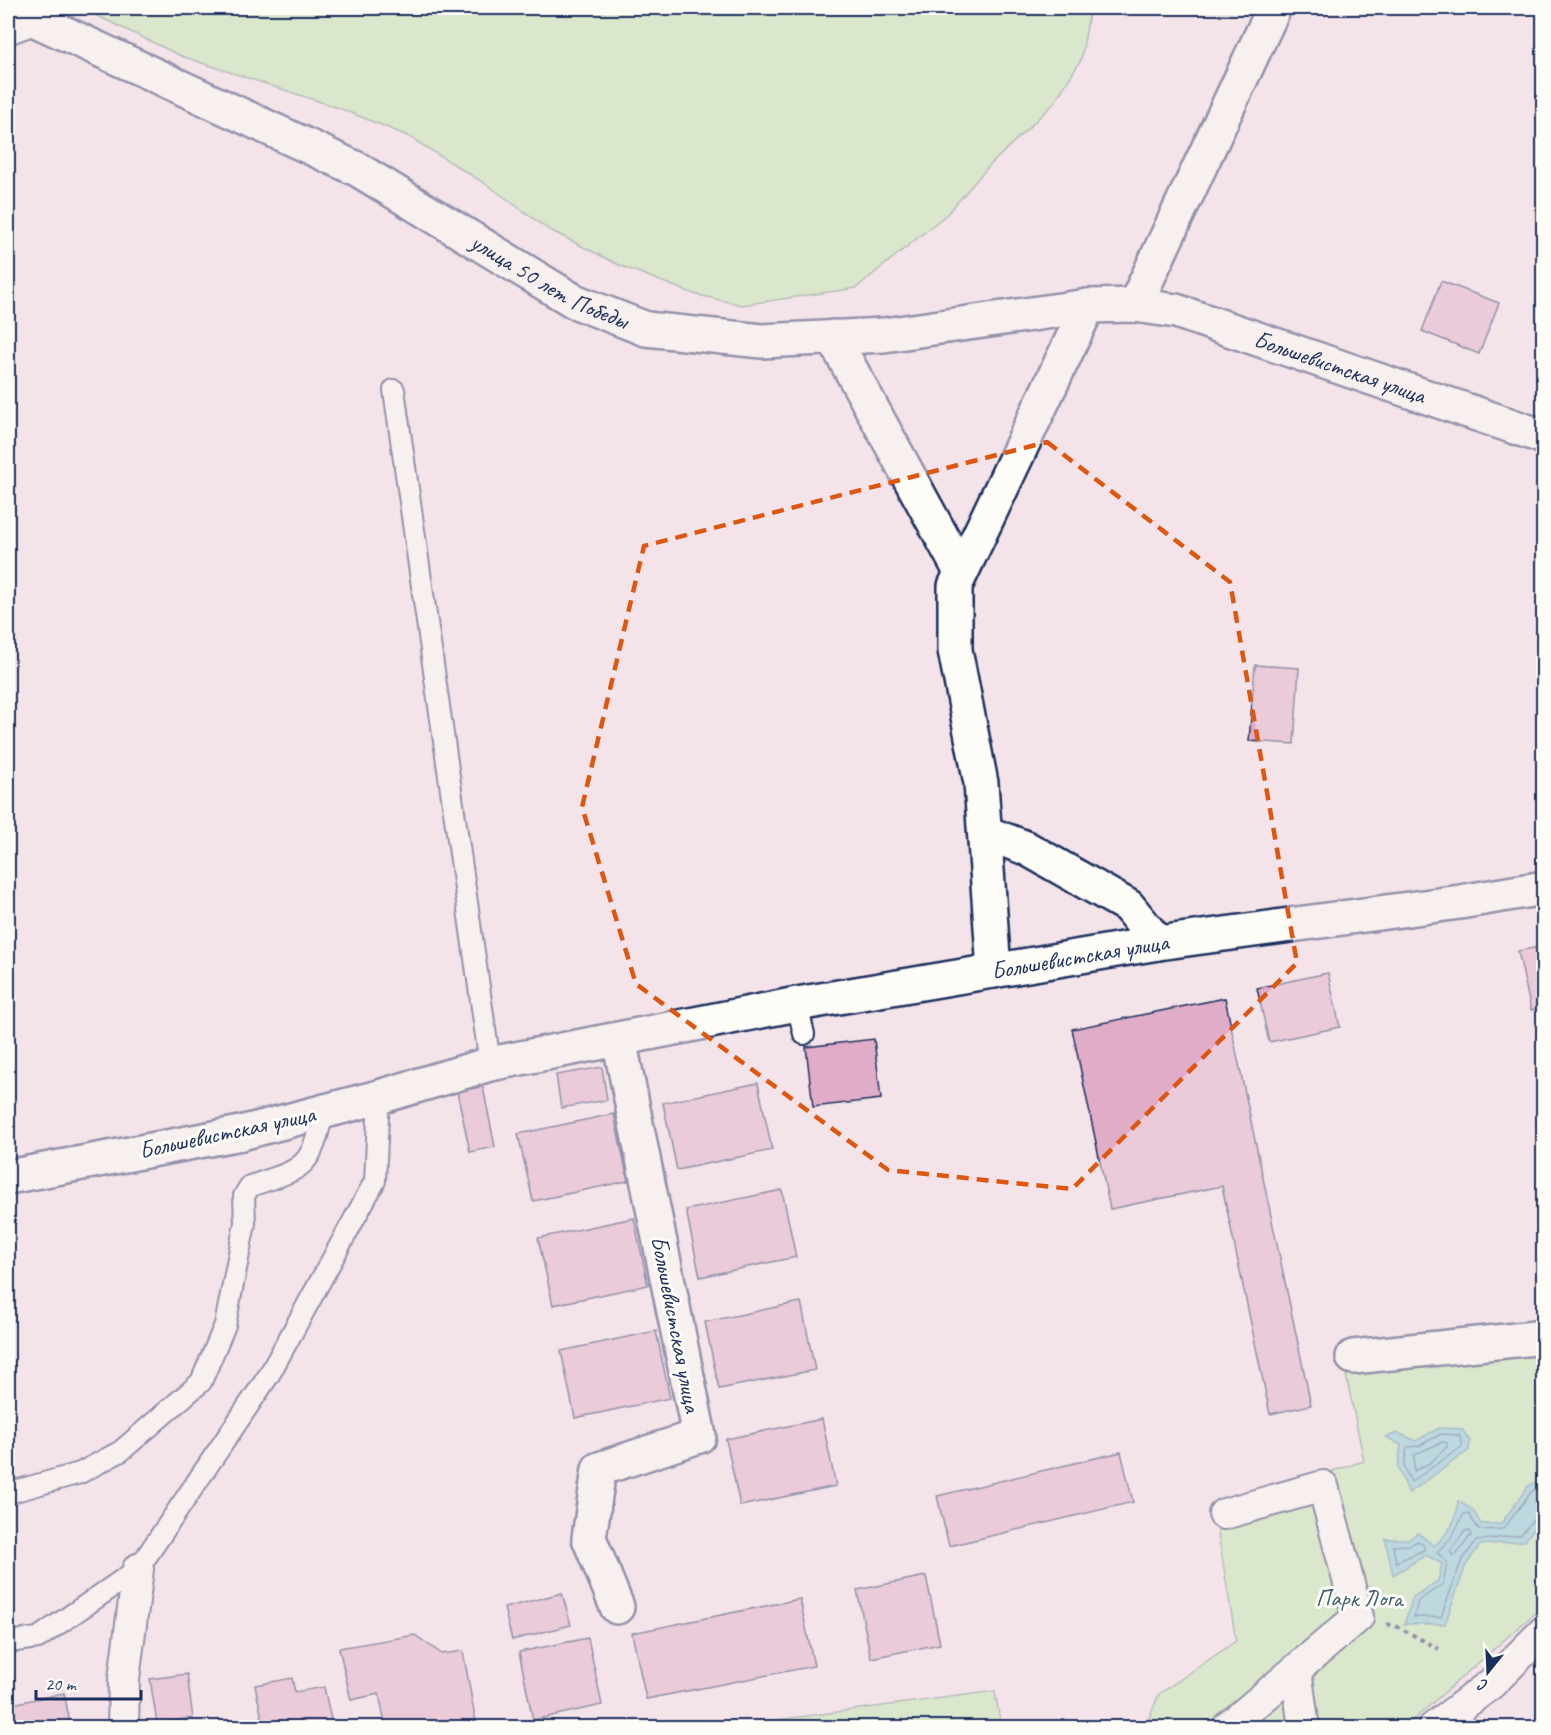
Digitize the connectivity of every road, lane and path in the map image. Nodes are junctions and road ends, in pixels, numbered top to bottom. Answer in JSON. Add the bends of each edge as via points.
{"nodes":[{"id":1,"x":1274,"y":8,"type":"edge"},
{"id":2,"x":28,"y":15,"type":"edge"},
{"id":3,"x":8,"y":34,"type":"edge"},
{"id":4,"x":1135,"y":305,"type":"junction"},
{"id":5,"x":1088,"y":306,"type":"junction"},
{"id":6,"x":833,"y":337,"type":"junction"},
{"id":7,"x":394,"y":390,"type":"dead end"},
{"id":8,"x":1544,"y":437,"type":"edge"},
{"id":9,"x":962,"y":572,"type":"junction"},
{"id":10,"x":986,"y":833,"type":"junction"},
{"id":11,"x":1544,"y":888,"type":"edge"},
{"id":12,"x":1158,"y":943,"type":"junction"},
{"id":13,"x":994,"y":971,"type":"junction"},
{"id":14,"x":620,"y":1039,"type":"junction"},
{"id":15,"x":490,"y":1064,"type":"junction"},
{"id":16,"x":379,"y":1097,"type":"junction"},
{"id":17,"x":324,"y":1111,"type":"junction"},
{"id":18,"x":8,"y":1177,"type":"edge"},
{"id":19,"x":1544,"y":1337,"type":"edge"},
{"id":20,"x":1353,"y":1357,"type":"dead end"},
{"id":21,"x":8,"y":1494,"type":"edge"},
{"id":22,"x":1224,"y":1514,"type":"dead end"},
{"id":23,"x":138,"y":1569,"type":"junction"},
{"id":24,"x":617,"y":1607,"type":"dead end"},
{"id":25,"x":1358,"y":1617,"type":"junction"},
{"id":26,"x":1544,"y":1631,"type":"edge"},
{"id":27,"x":8,"y":1642,"type":"edge"},
{"id":28,"x":1439,"y":1649,"type":"dead end"},
{"id":29,"x":1296,"y":1670,"type":"junction"},
{"id":30,"x":123,"y":1728,"type":"edge"},
{"id":31,"x":1227,"y":1728,"type":"edge"},
{"id":32,"x":1304,"y":1728,"type":"edge"},
{"id":33,"x":1433,"y":1728,"type":"edge"}],
"edges":[{"from":1,"to":4,"type":"street"},
{"from":2,"to":3,"type":"lane"},
{"from":2,"to":6,"type":"street","name":"улица 50 лет Победы","via":[[357,169],[574,302],[646,328],[762,340]]},
{"from":4,"to":5,"type":"street","name":"улица 50 лет Победы"},
{"from":4,"to":8,"type":"street","name":"Большевистская улица","via":[[1176,311]]},
{"from":5,"to":6,"type":"street","name":"улица 50 лет Победы","via":[[884,335]]},
{"from":5,"to":9,"type":"street"},
{"from":6,"to":9,"type":"street"},
{"from":7,"to":15,"type":"lane"},
{"from":9,"to":10,"type":"street","via":[[955,586],[955,650],[981,783]]},
{"from":10,"to":12,"type":"street","via":[[1026,848],[1128,906]]},
{"from":10,"to":13,"type":"street"},
{"from":11,"to":12,"type":"street","name":"Большевистская улица","via":[[1460,903]]},
{"from":12,"to":13,"type":"street","name":"Большевистская улица"},
{"from":13,"to":14,"type":"street","name":"Большевистская улица","via":[[800,1019]]},
{"from":14,"to":15,"type":"street","name":"Большевистская улица"},
{"from":14,"to":24,"type":"street","name":"Большевистская улица","via":[[699,1436],[600,1469],[589,1538]]},
{"from":15,"to":16,"type":"street","name":"Большевистская улица"},
{"from":16,"to":17,"type":"street","name":"Большевистская улица"},
{"from":16,"to":23,"type":"lane","via":[[375,1180],[269,1375]]},
{"from":17,"to":18,"type":"street","name":"Большевистская улица","via":[[241,1133]]},
{"from":17,"to":21,"type":"lane","via":[[316,1147],[308,1159],[294,1171],[250,1186],[244,1196],[243,1235],[228,1314],[201,1382],[121,1451],[80,1473]]},
{"from":19,"to":20,"type":"street"},
{"from":22,"to":25,"type":"street","via":[[1323,1486]]},
{"from":23,"to":27,"type":"lane","via":[[38,1638]]},
{"from":23,"to":30,"type":"street","via":[[124,1679]]},
{"from":25,"to":28,"type":"path","via":[[1398,1627]]},
{"from":25,"to":29,"type":"street"},
{"from":26,"to":33,"type":"street","via":[[1492,1683]]},
{"from":29,"to":31,"type":"street"},
{"from":29,"to":32,"type":"street"}]}
